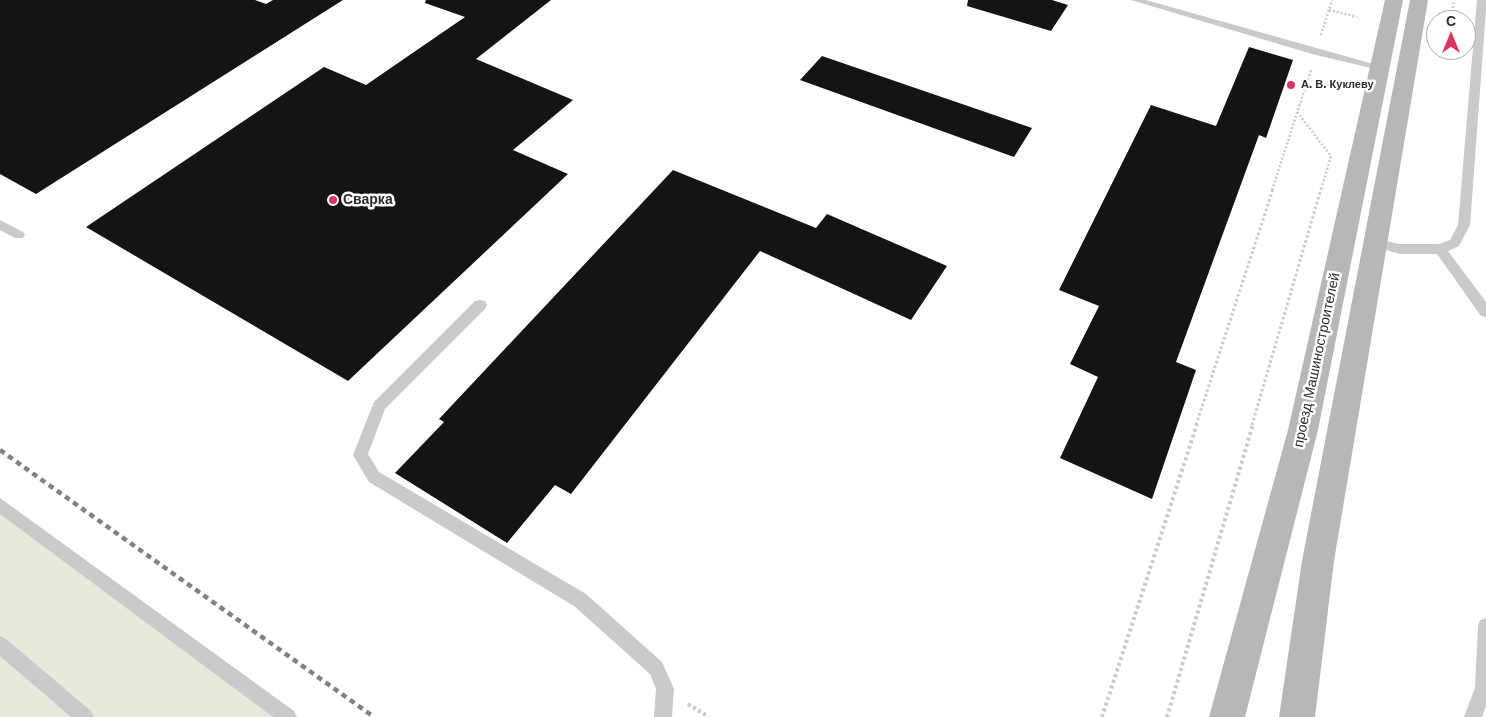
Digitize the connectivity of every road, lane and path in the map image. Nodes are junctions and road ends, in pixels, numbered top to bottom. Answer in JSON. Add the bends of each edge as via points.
{"nodes":[{"id":1,"x":1136,"y":0,"type":"edge"},
{"id":2,"x":1332,"y":0,"type":"edge"},
{"id":3,"x":1394,"y":0,"type":"edge"},
{"id":4,"x":1419,"y":0,"type":"edge"},
{"id":5,"x":1482,"y":0,"type":"edge"},
{"id":6,"x":1329,"y":10,"type":"junction"},
{"id":7,"x":1357,"y":18,"type":"dead end"},
{"id":8,"x":1316,"y":52,"type":"junction"},
{"id":9,"x":1379,"y":67,"type":"junction"},
{"id":10,"x":1406,"y":74,"type":"junction"},
{"id":11,"x":1297,"y":112,"type":"junction"},
{"id":12,"x":0,"y":224,"type":"edge"},
{"id":13,"x":1345,"y":232,"type":"junction"},
{"id":14,"x":19,"y":235,"type":"dead end"},
{"id":15,"x":1376,"y":244,"type":"junction"},
{"id":16,"x":1440,"y":249,"type":"junction"},
{"id":17,"x":480,"y":305,"type":"dead end"},
{"id":18,"x":1486,"y":312,"type":"edge"},
{"id":19,"x":0,"y":505,"type":"edge"},
{"id":20,"x":1486,"y":626,"type":"edge"},
{"id":21,"x":0,"y":645,"type":"edge"},
{"id":22,"x":85,"y":717,"type":"edge"},
{"id":23,"x":288,"y":717,"type":"edge"},
{"id":24,"x":663,"y":717,"type":"edge"},
{"id":25,"x":1102,"y":717,"type":"edge"},
{"id":26,"x":1167,"y":717,"type":"edge"},
{"id":27,"x":1227,"y":717,"type":"edge"},
{"id":28,"x":1297,"y":717,"type":"edge"},
{"id":29,"x":1473,"y":717,"type":"edge"}],
"edges":[{"from":1,"to":8,"type":"lane"},
{"from":2,"to":6,"type":"path"},
{"from":3,"to":9,"type":"main road","name":"проезд Машиностроителей"},
{"from":4,"to":10,"type":"main road"},
{"from":5,"to":16,"type":"lane","via":[[1464,225],[1455,242]]},
{"from":6,"to":7,"type":"path"},
{"from":6,"to":8,"type":"path"},
{"from":8,"to":9,"type":"lane"},
{"from":8,"to":11,"type":"path"},
{"from":9,"to":10,"type":"main road"},
{"from":9,"to":13,"type":"main road","name":"проезд Машиностроителей"},
{"from":10,"to":15,"type":"main road"},
{"from":11,"to":25,"type":"path"},
{"from":11,"to":26,"type":"path","via":[[1331,156]]},
{"from":12,"to":14,"type":"lane"},
{"from":13,"to":15,"type":"main road"},
{"from":13,"to":27,"type":"main road","name":"проезд Машиностроителей","via":[[1303,430]]},
{"from":15,"to":16,"type":"lane","via":[[1400,249]]},
{"from":15,"to":28,"type":"main road","via":[[1318,560]]},
{"from":16,"to":18,"type":"lane"},
{"from":17,"to":24,"type":"lane","via":[[379,406],[360,455],[374,477],[580,600],[656,668],[665,688]]},
{"from":19,"to":23,"type":"lane"},
{"from":20,"to":29,"type":"lane","via":[[1484,688]]},
{"from":21,"to":22,"type":"lane"}]}
